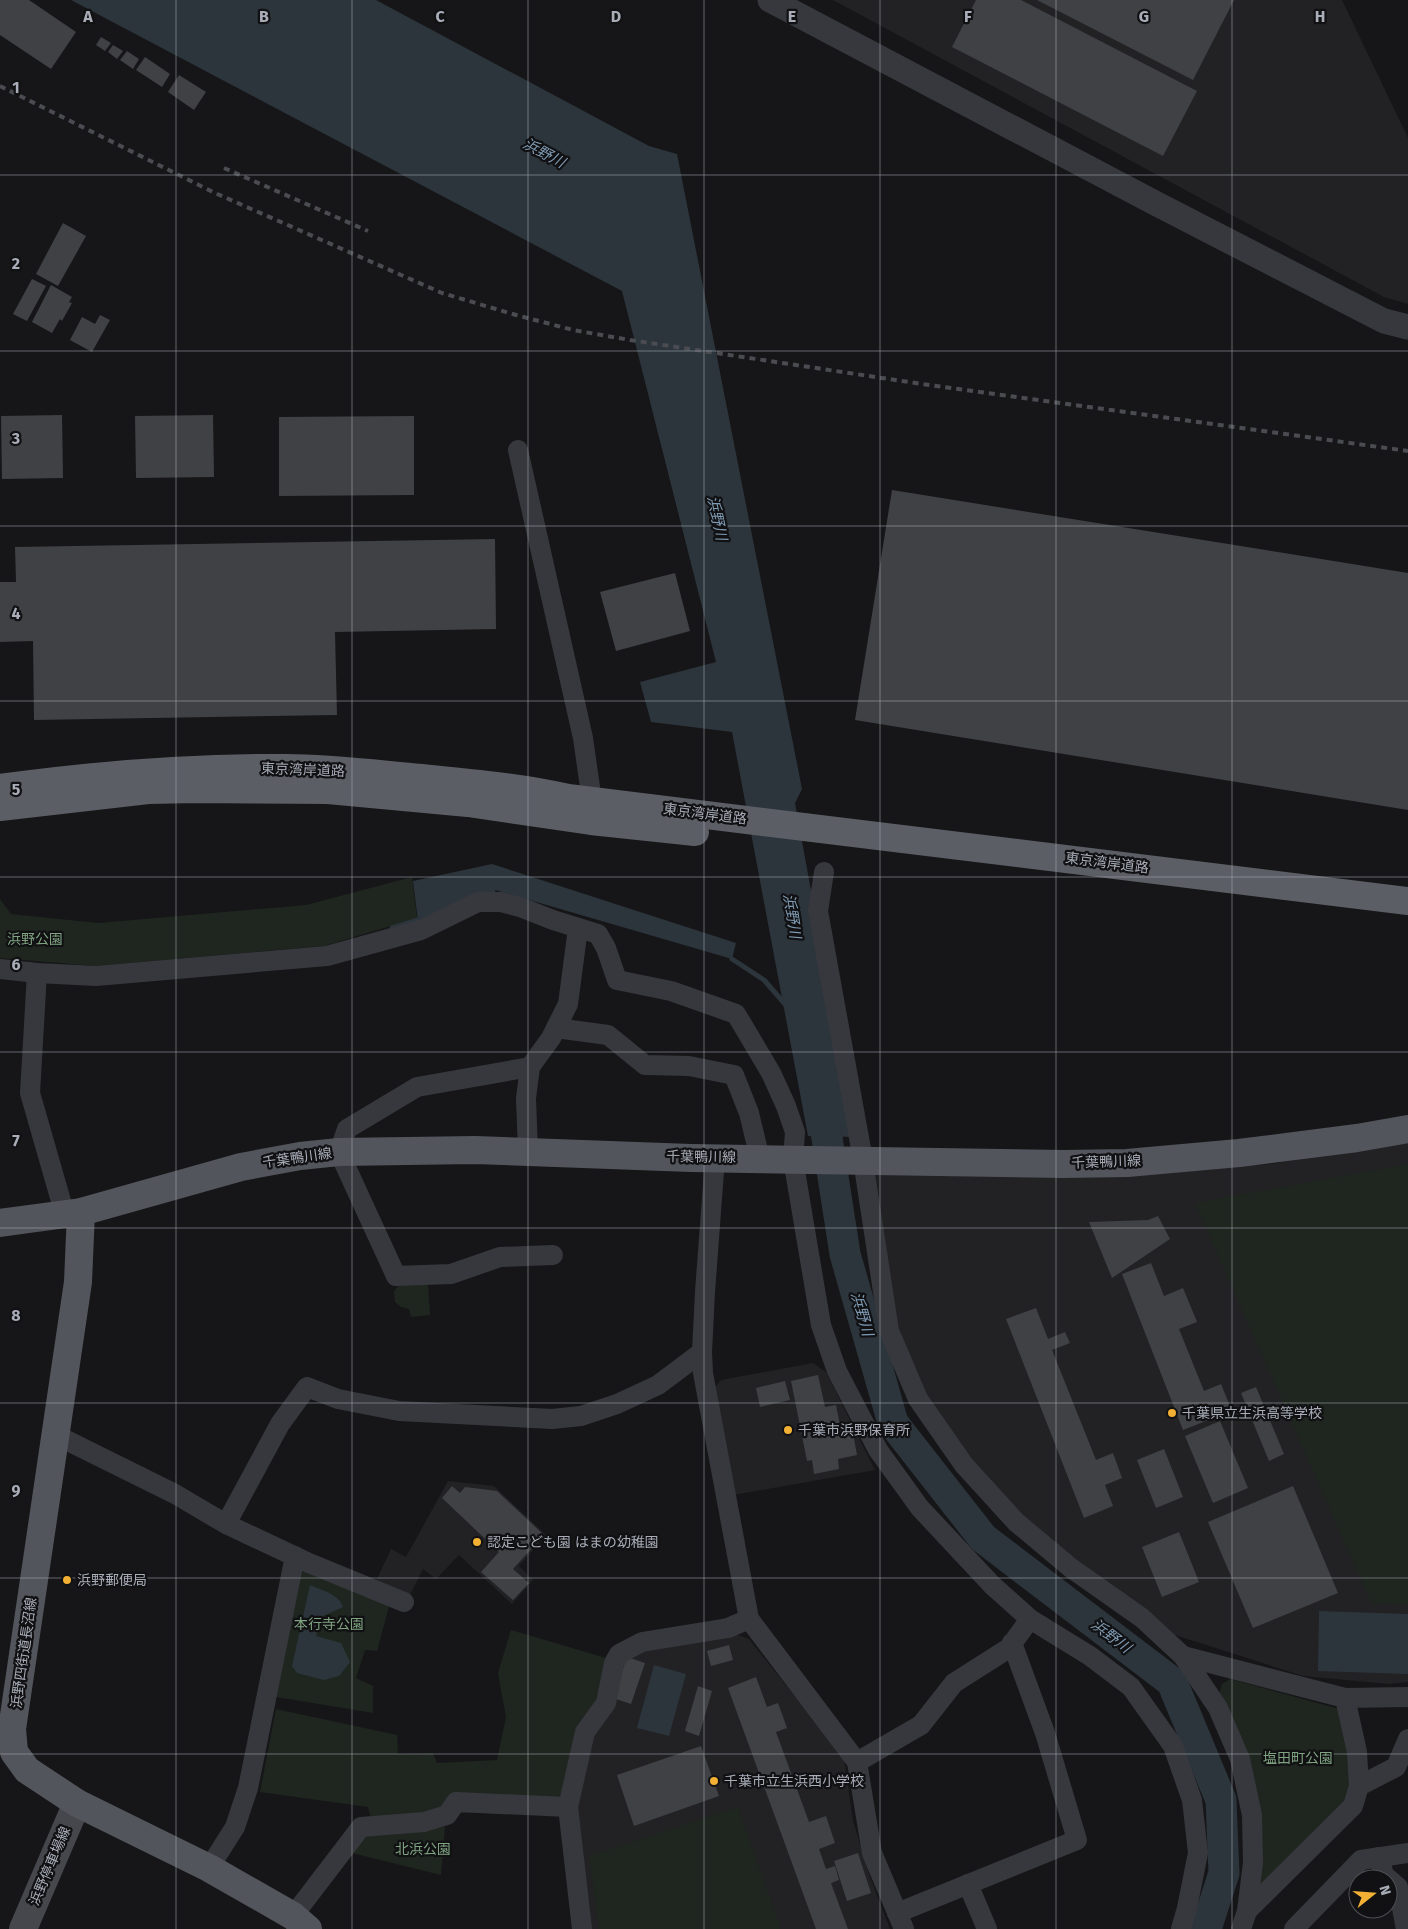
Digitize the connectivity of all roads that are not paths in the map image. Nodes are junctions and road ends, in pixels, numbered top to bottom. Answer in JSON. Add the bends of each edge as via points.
{"nodes":[{"id":1,"x":770,"y":0,"type":"edge"},
{"id":2,"x":1408,"y":327,"type":"edge"},
{"id":3,"x":518,"y":450,"type":"dead end"},
{"id":4,"x":0,"y":788,"type":"edge"},
{"id":5,"x":0,"y":807,"type":"edge"},
{"id":6,"x":592,"y":811,"type":"junction"},
{"id":7,"x":807,"y":836,"type":"junction"},
{"id":8,"x":824,"y":872,"type":"dead end"},
{"id":9,"x":1408,"y":901,"type":"edge"},
{"id":10,"x":1408,"y":919,"type":"edge"},
{"id":11,"x":578,"y":928,"type":"junction"},
{"id":12,"x":0,"y":969,"type":"edge"},
{"id":13,"x":37,"y":973,"type":"junction"},
{"id":14,"x":556,"y":1028,"type":"junction"},
{"id":15,"x":530,"y":1067,"type":"junction"},
{"id":16,"x":1408,"y":1129,"type":"edge"},
{"id":17,"x":528,"y":1150,"type":"junction"},
{"id":18,"x":339,"y":1152,"type":"junction"},
{"id":19,"x":716,"y":1158,"type":"junction"},
{"id":20,"x":760,"y":1159,"type":"junction"},
{"id":21,"x":795,"y":1160,"type":"junction"},
{"id":22,"x":863,"y":1160,"type":"junction"},
{"id":23,"x":73,"y":1214,"type":"junction"},
{"id":24,"x":0,"y":1223,"type":"edge"},
{"id":25,"x":553,"y":1255,"type":"dead end"},
{"id":26,"x":702,"y":1352,"type":"junction"},
{"id":27,"x":56,"y":1435,"type":"junction"},
{"id":28,"x":226,"y":1524,"type":"junction"},
{"id":29,"x":295,"y":1556,"type":"junction"},
{"id":30,"x":404,"y":1602,"type":"dead end"},
{"id":31,"x":750,"y":1619,"type":"junction"},
{"id":32,"x":1030,"y":1619,"type":"junction"},
{"id":33,"x":1012,"y":1643,"type":"junction"},
{"id":34,"x":1183,"y":1656,"type":"junction"},
{"id":35,"x":1408,"y":1697,"type":"edge"},
{"id":36,"x":1344,"y":1698,"type":"junction"},
{"id":37,"x":1408,"y":1739,"type":"edge"},
{"id":38,"x":7,"y":1756,"type":"edge"},
{"id":39,"x":857,"y":1762,"type":"junction"},
{"id":40,"x":1359,"y":1786,"type":"junction"},
{"id":41,"x":76,"y":1803,"type":"junction"},
{"id":42,"x":568,"y":1807,"type":"junction"},
{"id":43,"x":1408,"y":1853,"type":"edge"},
{"id":44,"x":1378,"y":1857,"type":"junction"},
{"id":45,"x":209,"y":1868,"type":"junction"},
{"id":46,"x":968,"y":1884,"type":"junction"},
{"id":47,"x":1244,"y":1920,"type":"edge"},
{"id":48,"x":900,"y":1921,"type":"edge"},
{"id":49,"x":300,"y":1922,"type":"edge"},
{"id":50,"x":23,"y":1929,"type":"edge"},
{"id":51,"x":582,"y":1929,"type":"edge"},
{"id":52,"x":987,"y":1929,"type":"edge"},
{"id":53,"x":1180,"y":1929,"type":"edge"},
{"id":54,"x":1294,"y":1929,"type":"edge"},
{"id":55,"x":1406,"y":1929,"type":"edge"}],
"edges":[{"from":1,"to":2,"type":"street","via":[[1384,321]]},
{"from":3,"to":6,"type":"street","via":[[583,738]]},
{"from":4,"to":6,"type":"highway","name":"東京湾岸道路","via":[[158,770],[324,769],[465,782]]},
{"from":5,"to":6,"type":"highway","name":"東京湾岸道路","via":[[148,790],[195,788],[371,793]]},
{"from":6,"to":7,"type":"highway","name":"東京湾岸道路"},
{"from":7,"to":9,"type":"highway","name":"東京湾岸道路"},
{"from":7,"to":10,"type":"highway","name":"東京湾岸道路"},
{"from":8,"to":22,"type":"street","via":[[818,911]]},
{"from":11,"to":13,"type":"street","via":[[501,902],[478,902],[421,930],[327,956],[96,976]]},
{"from":11,"to":14,"type":"street","via":[[568,1004]]},
{"from":11,"to":21,"type":"street","via":[[598,934],[617,980],[671,991],[736,1014],[771,1073],[786,1106],[795,1132]]},
{"from":12,"to":13,"type":"street"},
{"from":13,"to":23,"type":"street","via":[[30,1093]]},
{"from":14,"to":15,"type":"street"},
{"from":14,"to":20,"type":"street","via":[[608,1035],[644,1066],[689,1066],[734,1075],[749,1113]]},
{"from":15,"to":17,"type":"street","via":[[526,1098]]},
{"from":15,"to":18,"type":"street","via":[[417,1087],[347,1129]]},
{"from":16,"to":22,"type":"main road","name":"千葉鴨川線","via":[[1356,1138],[1128,1163]]},
{"from":17,"to":18,"type":"main road","name":"千葉鴨川線"},
{"from":17,"to":19,"type":"main road","name":"千葉鴨川線"},
{"from":18,"to":23,"type":"main road","name":"千葉鴨川線","via":[[241,1167]]},
{"from":18,"to":25,"type":"street","via":[[396,1276],[451,1274],[500,1257]]},
{"from":19,"to":20,"type":"main road","name":"千葉鴨川線"},
{"from":19,"to":26,"type":"street"},
{"from":20,"to":21,"type":"main road","name":"千葉鴨川線"},
{"from":21,"to":22,"type":"main road","name":"千葉鴨川線"},
{"from":21,"to":32,"type":"street","via":[[821,1324],[837,1371],[878,1450],[920,1508],[992,1585]]},
{"from":22,"to":34,"type":"street","via":[[889,1331],[918,1399],[964,1465],[1016,1522],[1072,1568],[1142,1618]]},
{"from":23,"to":24,"type":"main road","name":"千葉鴨川線"},
{"from":23,"to":27,"type":"main road","name":"浜野四街道長沼線","via":[[78,1282]]},
{"from":26,"to":28,"type":"street","via":[[658,1385],[617,1404],[581,1416],[552,1419],[399,1411],[338,1399],[307,1388],[280,1424]]},
{"from":26,"to":31,"type":"street","via":[[703,1373]]},
{"from":27,"to":28,"type":"street","via":[[175,1494]]},
{"from":27,"to":38,"type":"main road","name":"浜野四街道長沼線"},
{"from":28,"to":29,"type":"street"},
{"from":29,"to":30,"type":"street"},
{"from":29,"to":45,"type":"street","via":[[248,1788],[235,1827]]},
{"from":31,"to":39,"type":"street"},
{"from":31,"to":42,"type":"street","via":[[728,1628],[642,1642],[619,1654],[614,1663],[606,1703],[585,1732]]},
{"from":32,"to":33,"type":"street"},
{"from":32,"to":53,"type":"street","via":[[1090,1656],[1131,1688],[1173,1746],[1192,1800],[1198,1854]]},
{"from":33,"to":39,"type":"street","via":[[954,1684],[921,1725]]},
{"from":33,"to":46,"type":"street","via":[[1045,1733],[1076,1840]]},
{"from":34,"to":36,"type":"street"},
{"from":34,"to":47,"type":"street","via":[[1218,1708],[1240,1758],[1252,1815],[1253,1863]]},
{"from":35,"to":36,"type":"street"},
{"from":36,"to":40,"type":"street","via":[[1357,1752]]},
{"from":37,"to":40,"type":"street","via":[[1396,1767]]},
{"from":38,"to":41,"type":"main road","name":"浜野四街道長沼線"},
{"from":39,"to":48,"type":"street","via":[[872,1853]]},
{"from":40,"to":47,"type":"street","via":[[1353,1806]]},
{"from":41,"to":45,"type":"main road","name":"浜野四街道長沼線"},
{"from":41,"to":50,"type":"main road","name":"浜野停車場線"},
{"from":42,"to":49,"type":"street","via":[[456,1802],[447,1815],[424,1822],[361,1826]]},
{"from":42,"to":51,"type":"street"},
{"from":43,"to":44,"type":"street"},
{"from":44,"to":54,"type":"street","via":[[1361,1860]]},
{"from":44,"to":55,"type":"street","via":[[1384,1875],[1398,1887]]},
{"from":45,"to":49,"type":"main road","name":"浜野四街道長沼線"},
{"from":46,"to":48,"type":"street"},
{"from":46,"to":52,"type":"street"}]}
